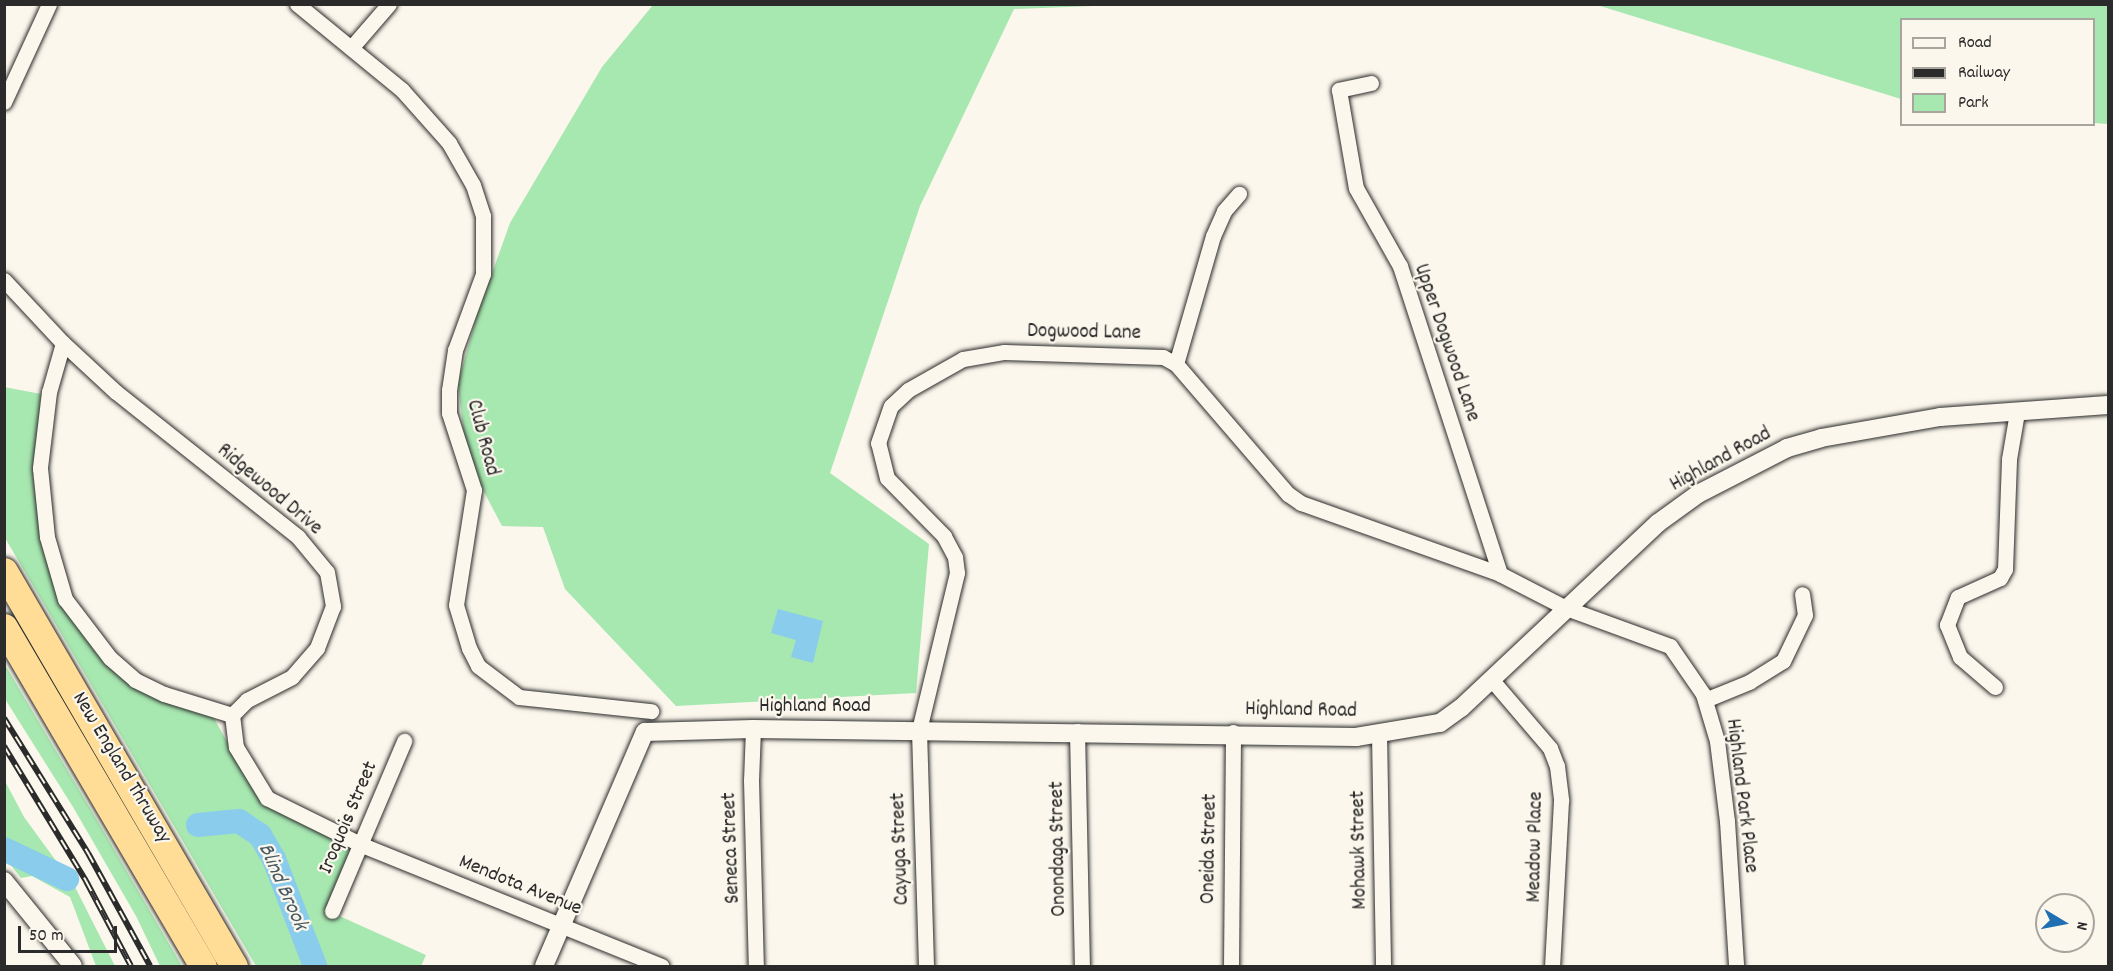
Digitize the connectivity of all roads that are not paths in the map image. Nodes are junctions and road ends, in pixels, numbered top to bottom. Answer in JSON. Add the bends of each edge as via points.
{"nodes":[{"id":1,"x":49,"y":4,"type":"edge"},
{"id":2,"x":297,"y":4,"type":"edge"},
{"id":3,"x":389,"y":4,"type":"edge"},
{"id":4,"x":351,"y":48,"type":"junction"},
{"id":5,"x":1371,"y":83,"type":"dead end"},
{"id":6,"x":4,"y":102,"type":"edge"},
{"id":7,"x":1239,"y":194,"type":"dead end"},
{"id":8,"x":4,"y":280,"type":"edge"},
{"id":9,"x":63,"y":343,"type":"junction"},
{"id":10,"x":1176,"y":364,"type":"junction"},
{"id":11,"x":2109,"y":405,"type":"edge"},
{"id":12,"x":2017,"y":412,"type":"junction"},
{"id":13,"x":4,"y":571,"type":"edge"},
{"id":14,"x":1500,"y":574,"type":"junction"},
{"id":15,"x":1802,"y":594,"type":"dead end"},
{"id":16,"x":1566,"y":608,"type":"junction"},
{"id":17,"x":4,"y":627,"type":"edge"},
{"id":18,"x":1491,"y":679,"type":"junction"},
{"id":19,"x":1995,"y":687,"type":"dead end"},
{"id":20,"x":1705,"y":700,"type":"junction"},
{"id":21,"x":651,"y":711,"type":"dead end"},
{"id":22,"x":232,"y":716,"type":"junction"},
{"id":23,"x":753,"y":729,"type":"junction"},
{"id":24,"x":919,"y":730,"type":"junction"},
{"id":25,"x":1077,"y":731,"type":"junction"},
{"id":26,"x":1233,"y":732,"type":"junction"},
{"id":27,"x":1379,"y":734,"type":"junction"},
{"id":28,"x":404,"y":741,"type":"dead end"},
{"id":29,"x":362,"y":845,"type":"junction"},
{"id":30,"x":4,"y":881,"type":"edge"},
{"id":31,"x":332,"y":911,"type":"dead end"},
{"id":32,"x":561,"y":925,"type":"junction"},
{"id":33,"x":73,"y":966,"type":"edge"},
{"id":34,"x":202,"y":966,"type":"edge"},
{"id":35,"x":234,"y":966,"type":"edge"},
{"id":36,"x":544,"y":966,"type":"edge"},
{"id":37,"x":661,"y":966,"type":"edge"},
{"id":38,"x":756,"y":966,"type":"edge"},
{"id":39,"x":926,"y":966,"type":"edge"},
{"id":40,"x":1082,"y":966,"type":"edge"},
{"id":41,"x":1231,"y":966,"type":"edge"},
{"id":42,"x":1383,"y":966,"type":"edge"},
{"id":43,"x":1552,"y":966,"type":"edge"},
{"id":44,"x":1736,"y":966,"type":"edge"}],
"edges":[{"from":1,"to":6,"type":"street"},
{"from":2,"to":4,"type":"street","name":"Club Road"},
{"from":3,"to":4,"type":"street"},
{"from":4,"to":21,"type":"street","name":"Club Road","via":[[402,90],[449,143],[473,185],[483,216],[483,274],[455,350],[449,390],[449,413],[474,490],[456,605],[469,648],[478,666],[519,697]]},
{"from":5,"to":14,"type":"street","name":"Upper Dogwood Lane","via":[[1339,90],[1356,188],[1400,266]]},
{"from":7,"to":10,"type":"street","via":[[1224,211],[1214,236]]},
{"from":8,"to":9,"type":"street","name":"Ridgewood Drive"},
{"from":9,"to":22,"type":"street","via":[[49,392],[40,468],[45,522],[59,586],[95,640],[135,680],[164,694]]},
{"from":9,"to":22,"type":"street","name":"Ridgewood Drive","via":[[150,420],[298,537],[327,572],[333,606],[317,648],[292,677],[247,700]]},
{"from":10,"to":14,"type":"street","via":[[1280,485],[1301,503]]},
{"from":10,"to":24,"type":"street","name":"Dogwood Lane","via":[[1152,355],[1004,352],[963,359],[938,371],[891,406],[878,443],[887,478],[944,536],[955,557],[957,573]]},
{"from":11,"to":12,"type":"street","name":"Highland Road"},
{"from":12,"to":16,"type":"street","name":"Highland Road","via":[[1940,417],[1821,438],[1787,448],[1698,494],[1658,523]]},
{"from":12,"to":19,"type":"street","via":[[2009,459],[2005,569],[2000,578],[1958,597],[1947,625],[1960,657]]},
{"from":13,"to":35,"type":"highway","name":"New England Thruway"},
{"from":14,"to":16,"type":"street"},
{"from":15,"to":20,"type":"street","via":[[1805,615],[1783,661],[1749,682]]},
{"from":16,"to":18,"type":"street","name":"Highland Road"},
{"from":16,"to":20,"type":"street","name":"Highland Park Place","via":[[1670,646]]},
{"from":17,"to":34,"type":"highway","name":"New England Thruway"},
{"from":18,"to":27,"type":"street","name":"Highland Road","via":[[1440,723]]},
{"from":18,"to":43,"type":"street","name":"Meadow Place","via":[[1550,748],[1557,766],[1561,801]]},
{"from":20,"to":44,"type":"street","name":"Highland Park Place","via":[[1717,741],[1727,821]]},
{"from":22,"to":29,"type":"street","via":[[236,747],[267,798]]},
{"from":23,"to":24,"type":"street","name":"Highland Road"},
{"from":23,"to":32,"type":"street","name":"Highland Road","via":[[645,732]]},
{"from":23,"to":38,"type":"street","name":"Seneca Street"},
{"from":24,"to":25,"type":"street","name":"Highland Road"},
{"from":24,"to":39,"type":"street","name":"Cayuga Street"},
{"from":25,"to":26,"type":"street","name":"Highland Road"},
{"from":25,"to":40,"type":"street","name":"Onondaga Street"},
{"from":26,"to":27,"type":"street","name":"Highland Road","via":[[1356,737]]},
{"from":26,"to":41,"type":"street","name":"Oneida Street"},
{"from":27,"to":42,"type":"street","name":"Mohawk Street"},
{"from":28,"to":29,"type":"street","name":"Iroquois Street"},
{"from":29,"to":31,"type":"street","name":"Iroquois Street"},
{"from":29,"to":32,"type":"street","name":"Mendota Avenue"},
{"from":30,"to":33,"type":"street"},
{"from":32,"to":36,"type":"street","name":"Highland Road"},
{"from":32,"to":37,"type":"street","name":"Mendota Avenue"}]}
